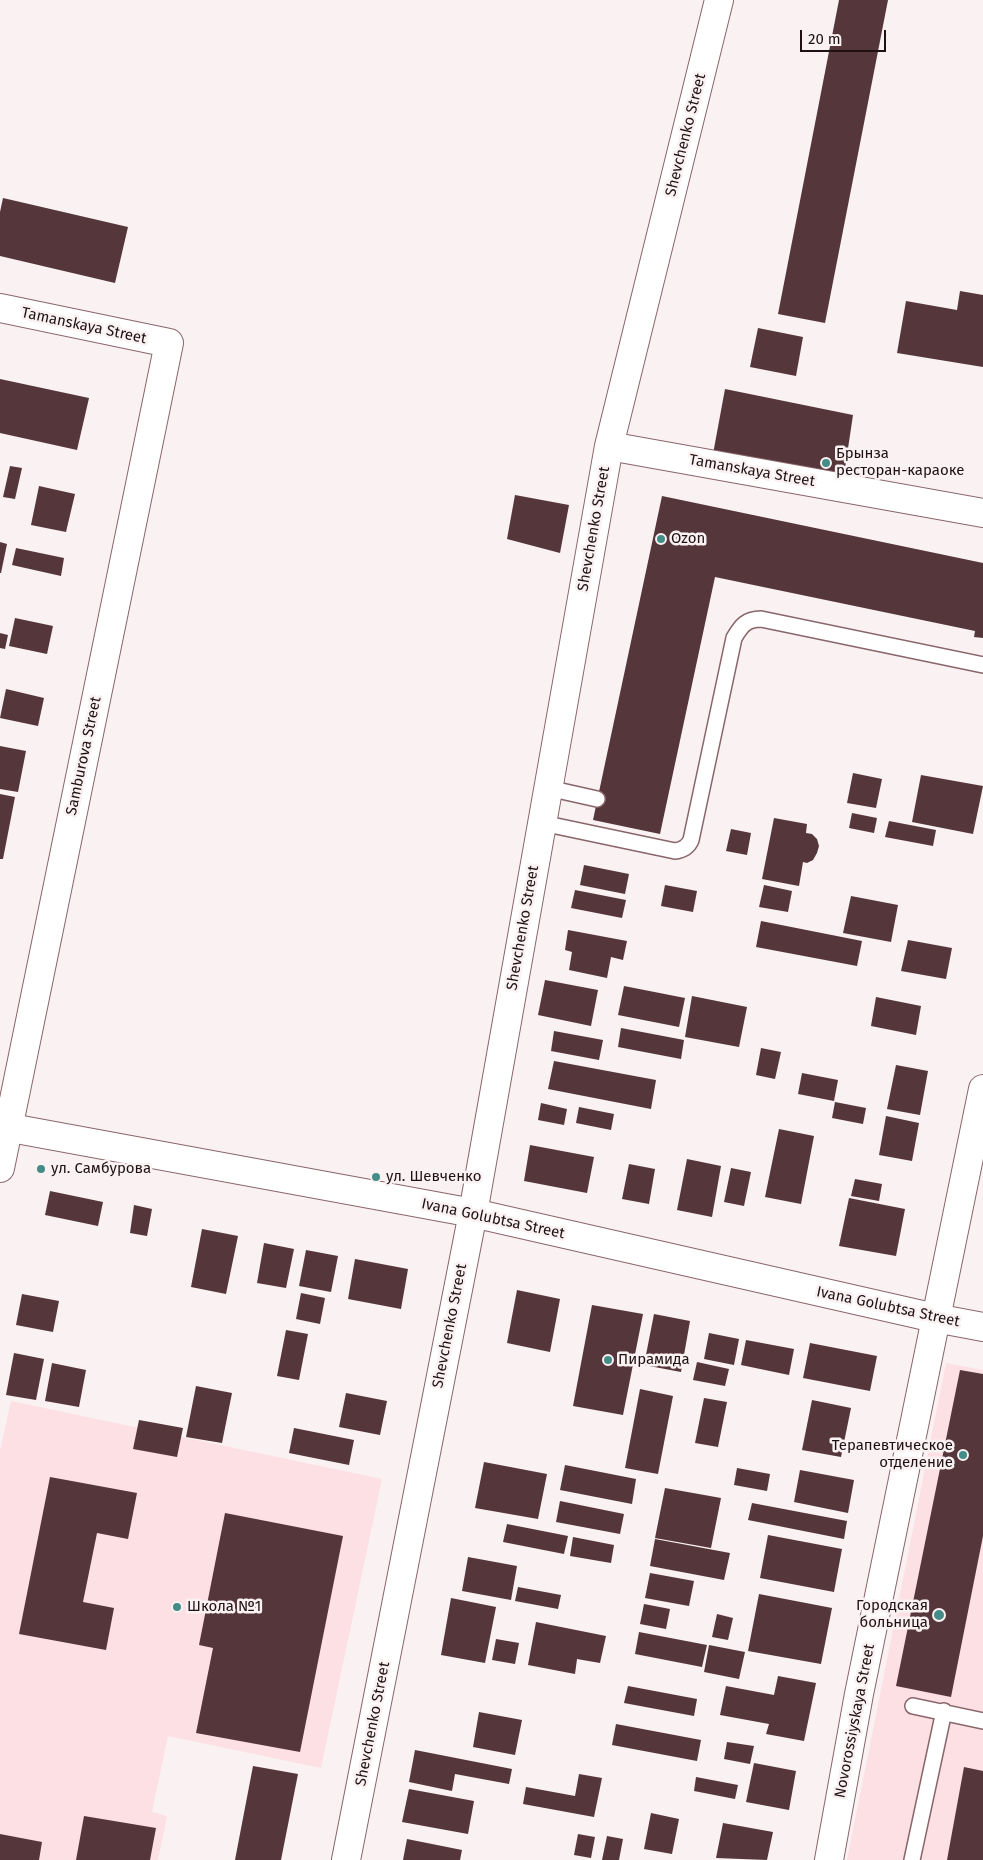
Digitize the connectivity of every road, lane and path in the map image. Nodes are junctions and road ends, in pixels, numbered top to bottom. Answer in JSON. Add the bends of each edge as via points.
{"nodes":[{"id":1,"x":719,"y":0,"type":"edge"},
{"id":2,"x":0,"y":308,"type":"edge"},
{"id":3,"x":169,"y":343,"type":"joint"},
{"id":4,"x":609,"y":446,"type":"junction"},
{"id":5,"x":983,"y":513,"type":"edge"},
{"id":6,"x":983,"y":665,"type":"edge"},
{"id":7,"x":548,"y":788,"type":"junction"},
{"id":8,"x":598,"y":799,"type":"dead end"},
{"id":9,"x":542,"y":823,"type":"junction"},
{"id":10,"x":983,"y":1089,"type":"edge"},
{"id":11,"x":4,"y":1126,"type":"edge"},
{"id":12,"x":0,"y":1168,"type":"edge"},
{"id":13,"x":472,"y":1213,"type":"junction"},
{"id":14,"x":935,"y":1318,"type":"junction"},
{"id":15,"x":983,"y":1327,"type":"edge"},
{"id":16,"x":913,"y":1706,"type":"dead end"},
{"id":17,"x":944,"y":1711,"type":"junction"},
{"id":18,"x":983,"y":1721,"type":"edge"},
{"id":19,"x":346,"y":1860,"type":"edge"},
{"id":20,"x":829,"y":1860,"type":"edge"},
{"id":21,"x":912,"y":1860,"type":"edge"}],
"edges":[{"from":1,"to":4,"type":"street","name":"Shevchenko Street"},
{"from":2,"to":3,"type":"street","name":"Tamanskaya Street"},
{"from":3,"to":11,"type":"street","name":"Samburova Street"},
{"from":4,"to":5,"type":"street","name":"Tamanskaya Street"},
{"from":4,"to":7,"type":"street","name":"Shevchenko Street"},
{"from":6,"to":9,"type":"lane","via":[[751,619],[734,638],[689,845],[675,851]]},
{"from":7,"to":8,"type":"lane"},
{"from":7,"to":9,"type":"street","name":"Shevchenko Street"},
{"from":9,"to":13,"type":"street","name":"Shevchenko Street"},
{"from":10,"to":14,"type":"street","name":"Novorossiyskaya Street"},
{"from":11,"to":12,"type":"street","name":"Samburova Street"},
{"from":11,"to":13,"type":"street","name":"Ivana Golubtsa Street"},
{"from":13,"to":14,"type":"street","name":"Ivana Golubtsa Street"},
{"from":13,"to":19,"type":"street","name":"Shevchenko Street"},
{"from":14,"to":15,"type":"street","name":"Ivana Golubtsa Street"},
{"from":14,"to":20,"type":"street","name":"Novorossiyskaya Street"},
{"from":16,"to":17,"type":"lane"},
{"from":17,"to":18,"type":"lane"},
{"from":17,"to":21,"type":"lane"}]}
